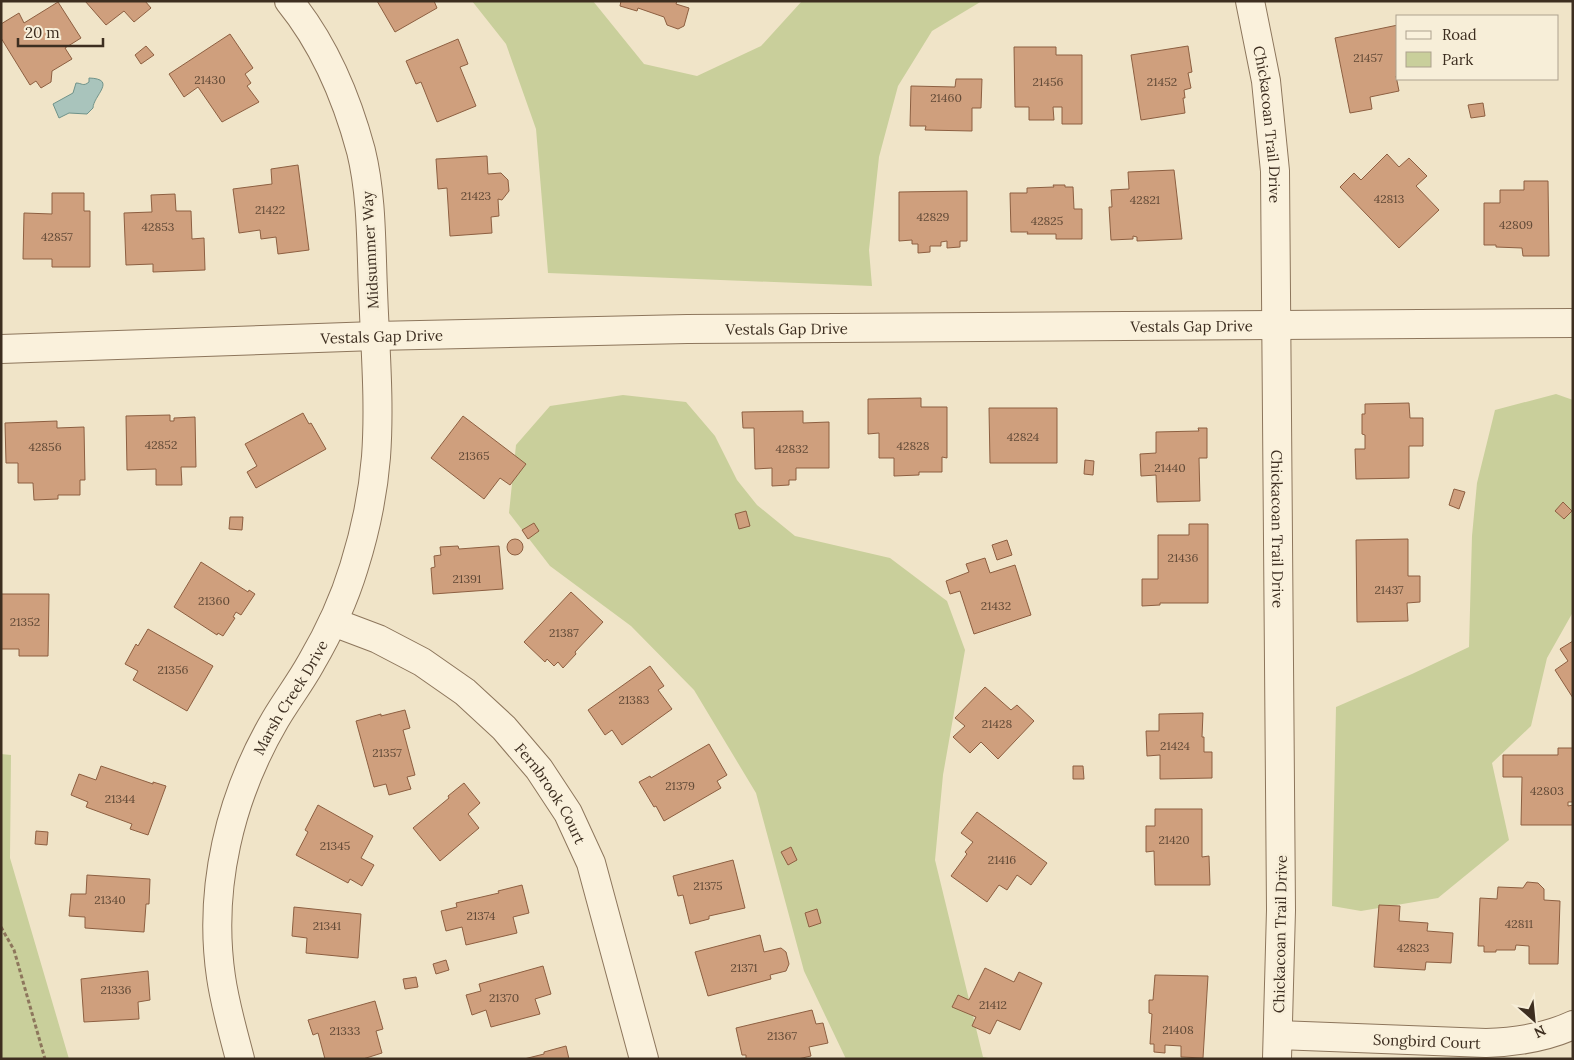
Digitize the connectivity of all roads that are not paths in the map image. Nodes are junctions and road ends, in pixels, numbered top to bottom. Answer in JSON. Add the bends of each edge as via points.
{"nodes":[{"id":1,"x":289,"y":1,"type":"edge"},
{"id":2,"x":1250,"y":1,"type":"edge"},
{"id":3,"x":1573,"y":323,"type":"edge"},
{"id":4,"x":1278,"y":325,"type":"junction"},
{"id":5,"x":375,"y":336,"type":"junction"},
{"id":6,"x":1,"y":349,"type":"edge"},
{"id":7,"x":333,"y":622,"type":"junction"},
{"id":8,"x":1573,"y":1025,"type":"edge"},
{"id":9,"x":1278,"y":1047,"type":"edge"},
{"id":10,"x":240,"y":1059,"type":"edge"},
{"id":11,"x":644,"y":1059,"type":"edge"}],
"edges":[{"from":1,"to":5,"type":"street","name":"Midsummer Way","via":[[322,50],[345,102],[361,153],[370,207]]},
{"from":2,"to":4,"type":"street","name":"Chickacoan Trail Drive","via":[[1266,81],[1275,171]]},
{"from":3,"to":4,"type":"street","name":"Vestals Gap Drive"},
{"from":4,"to":5,"type":"street","name":"Vestals Gap Drive","via":[[697,329]]},
{"from":4,"to":9,"type":"street","name":"Chickacoan Trail Drive","via":[[1281,910]]},
{"from":5,"to":6,"type":"street","name":"Vestals Gap Drive"},
{"from":5,"to":7,"type":"street","name":"Marsh Creek Drive","via":[[376,458],[368,513],[354,568]]},
{"from":7,"to":10,"type":"street","name":"Marsh Creek Drive","via":[[259,748],[229,828],[220,877],[217,926],[221,976]]},
{"from":7,"to":11,"type":"street","name":"Fernbrook Court","via":[[378,639],[422,662],[465,692],[504,728],[539,769],[568,813],[591,864]]},
{"from":8,"to":9,"type":"street","name":"Songbird Court","via":[[1556,1033],[1521,1041]]}]}
